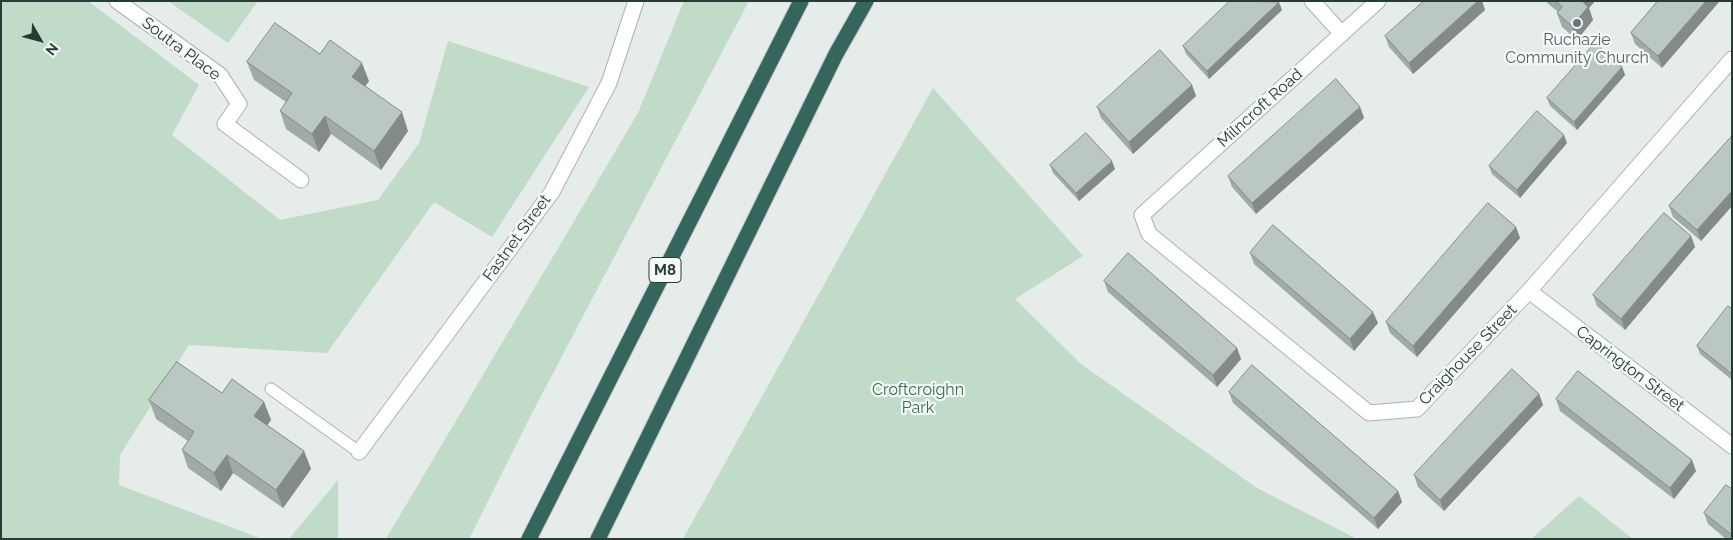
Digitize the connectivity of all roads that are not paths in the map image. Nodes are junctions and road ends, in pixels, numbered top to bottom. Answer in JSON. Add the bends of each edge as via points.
{"nodes":[{"id":1,"x":117,"y":1,"type":"edge"},
{"id":2,"x":636,"y":1,"type":"edge"},
{"id":3,"x":801,"y":1,"type":"edge"},
{"id":4,"x":866,"y":1,"type":"edge"},
{"id":5,"x":1312,"y":1,"type":"edge"},
{"id":6,"x":1378,"y":1,"type":"edge"},
{"id":7,"x":1342,"y":34,"type":"junction"},
{"id":8,"x":1732,"y":59,"type":"edge"},
{"id":9,"x":301,"y":180,"type":"dead end"},
{"id":10,"x":1142,"y":215,"type":"joint"},
{"id":11,"x":1529,"y":291,"type":"junction"},
{"id":12,"x":271,"y":390,"type":"dead end"},
{"id":13,"x":1732,"y":446,"type":"edge"},
{"id":14,"x":359,"y":452,"type":"joint"},
{"id":15,"x":529,"y":539,"type":"edge"},
{"id":16,"x":598,"y":539,"type":"edge"}],
"edges":[{"from":1,"to":9,"type":"street","name":"Soutra Place","via":[[220,75],[239,104],[225,124]]},
{"from":2,"to":14,"type":"street","name":"Fastnet Street","via":[[609,83],[552,192]]},
{"from":3,"to":15,"type":"highway","number":"M8"},
{"from":4,"to":16,"type":"highway","via":[[836,54]]},
{"from":5,"to":7,"type":"street"},
{"from":6,"to":7,"type":"street","name":"Milncroft Road"},
{"from":7,"to":10,"type":"street","name":"Milncroft Road"},
{"from":8,"to":11,"type":"street","name":"Craighouse Street"},
{"from":10,"to":11,"type":"street","name":"Craighouse Street","via":[[1149,234],[1370,413],[1417,409]]},
{"from":11,"to":13,"type":"street","name":"Caprington Street"},
{"from":12,"to":14,"type":"lane"}]}
